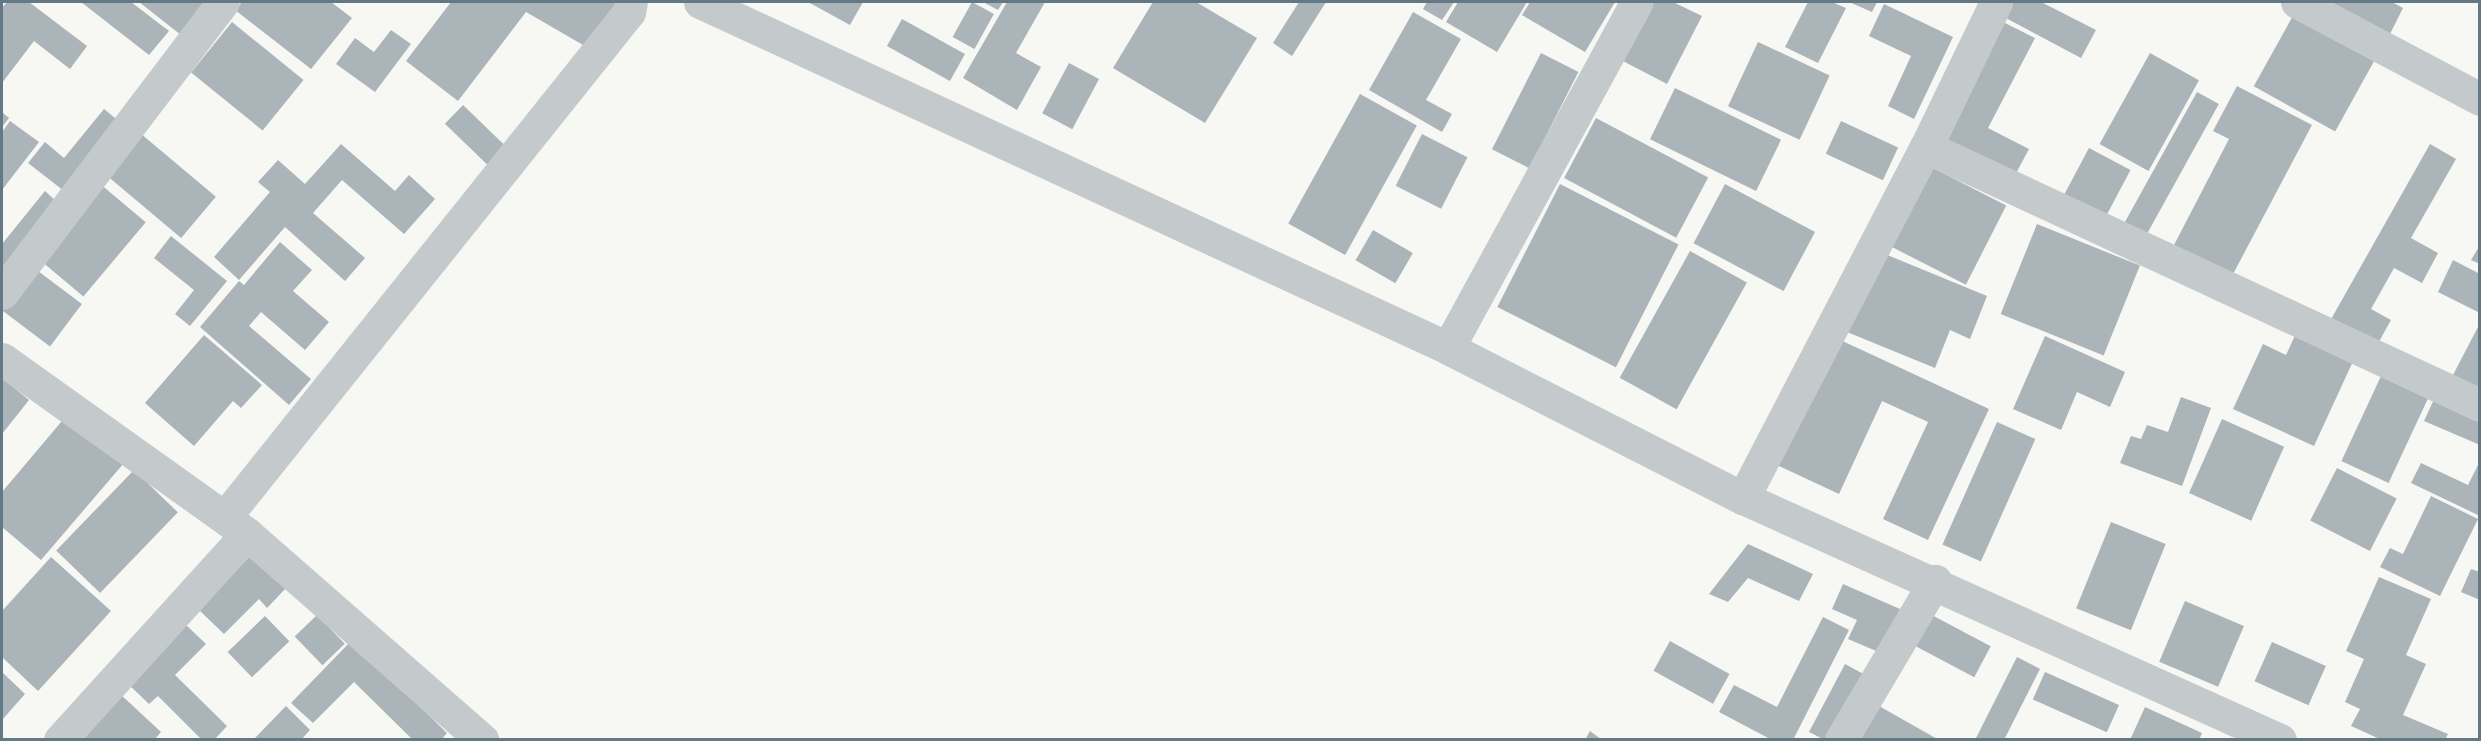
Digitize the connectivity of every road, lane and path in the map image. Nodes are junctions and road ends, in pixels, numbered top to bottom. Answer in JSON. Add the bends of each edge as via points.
{"nodes":[{"id":1,"x":223,"y":2,"type":"edge"},
{"id":2,"x":631,"y":2,"type":"edge"},
{"id":3,"x":700,"y":2,"type":"edge"},
{"id":4,"x":1637,"y":2,"type":"edge"},
{"id":5,"x":1996,"y":2,"type":"edge"},
{"id":6,"x":2297,"y":2,"type":"edge"},
{"id":7,"x":2480,"y":99,"type":"edge"},
{"id":8,"x":1926,"y":147,"type":"junction"},
{"id":9,"x":2,"y":293,"type":"edge"},
{"id":10,"x":1448,"y":348,"type":"junction"},
{"id":11,"x":2,"y":359,"type":"edge"},
{"id":12,"x":2480,"y":405,"type":"edge"},
{"id":13,"x":1743,"y":498,"type":"junction"},
{"id":14,"x":236,"y":526,"type":"junction"},
{"id":15,"x":1935,"y":581,"type":"junction"},
{"id":16,"x":472,"y":737,"type":"edge"},
{"id":17,"x":60,"y":740,"type":"edge"},
{"id":18,"x":1841,"y":740,"type":"edge"},
{"id":19,"x":2280,"y":740,"type":"edge"}],
"edges":[{"from":1,"to":9,"type":"street"},
{"from":2,"to":14,"type":"street","via":[[629,12]]},
{"from":3,"to":10,"type":"street"},
{"from":4,"to":10,"type":"street"},
{"from":5,"to":8,"type":"street"},
{"from":6,"to":7,"type":"street"},
{"from":8,"to":12,"type":"street"},
{"from":8,"to":13,"type":"street"},
{"from":10,"to":13,"type":"street"},
{"from":11,"to":14,"type":"street"},
{"from":13,"to":15,"type":"street"},
{"from":14,"to":16,"type":"street"},
{"from":14,"to":17,"type":"street"},
{"from":15,"to":18,"type":"street"},
{"from":15,"to":19,"type":"street"}]}
